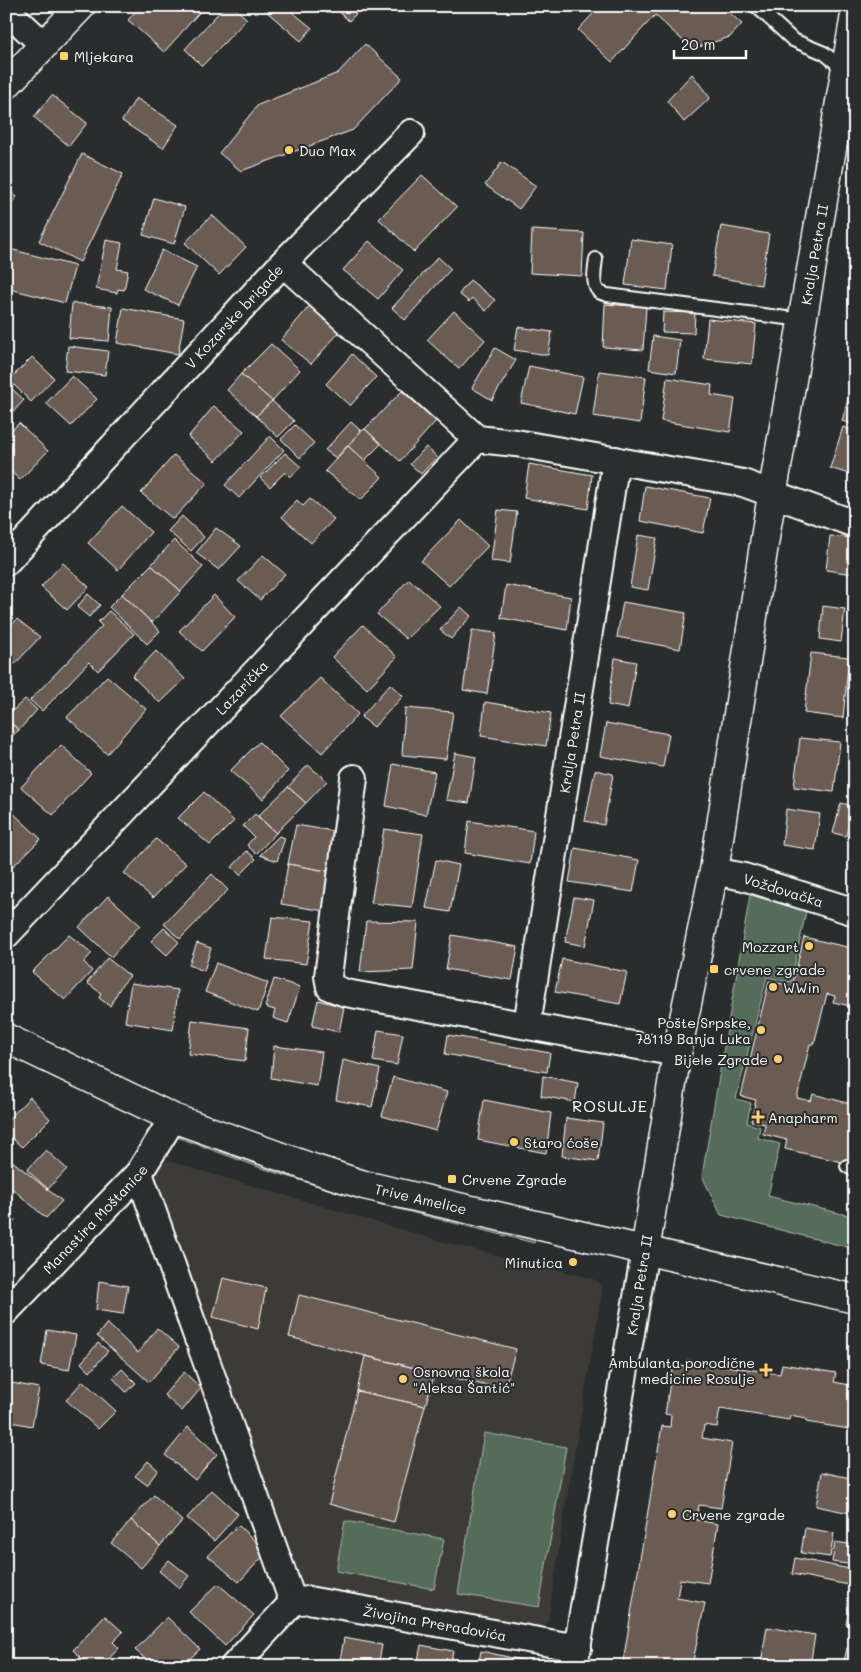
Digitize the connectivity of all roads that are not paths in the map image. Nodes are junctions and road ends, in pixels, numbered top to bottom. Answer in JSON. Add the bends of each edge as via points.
{"nodes":[{"id":1,"x":81,"y":6,"type":"edge"},
{"id":2,"x":756,"y":6,"type":"edge"},
{"id":3,"x":6,"y":10,"type":"edge"},
{"id":4,"x":855,"y":14,"type":"edge"},
{"id":5,"x":44,"y":45,"type":"junction"},
{"id":6,"x":850,"y":74,"type":"edge"},
{"id":7,"x":6,"y":85,"type":"edge"},
{"id":8,"x":411,"y":133,"type":"dead end"},
{"id":9,"x":596,"y":259,"type":"dead end"},
{"id":10,"x":283,"y":263,"type":"junction"},
{"id":11,"x":802,"y":320,"type":"junction"},
{"id":12,"x":476,"y":439,"type":"junction"},
{"id":13,"x":616,"y":460,"type":"junction"},
{"id":14,"x":773,"y":493,"type":"junction"},
{"id":15,"x":855,"y":524,"type":"edge"},
{"id":16,"x":6,"y":562,"type":"edge"},
{"id":17,"x":354,"y":778,"type":"dead end"},
{"id":18,"x":714,"y":871,"type":"junction"},
{"id":19,"x":855,"y":912,"type":"edge"},
{"id":20,"x":6,"y":935,"type":"edge"},
{"id":21,"x":526,"y":1025,"type":"junction"},
{"id":22,"x":6,"y":1038,"type":"edge"},
{"id":23,"x":677,"y":1053,"type":"junction"},
{"id":24,"x":173,"y":1118,"type":"junction"},
{"id":25,"x":139,"y":1174,"type":"junction"},
{"id":26,"x":645,"y":1251,"type":"junction"},
{"id":27,"x":855,"y":1299,"type":"edge"},
{"id":28,"x":6,"y":1311,"type":"edge"},
{"id":29,"x":293,"y":1602,"type":"junction"},
{"id":30,"x":576,"y":1657,"type":"edge"},
{"id":31,"x":234,"y":1666,"type":"edge"}],
"edges":[{"from":1,"to":5,"type":"street"},
{"from":2,"to":6,"type":"lane","via":[[794,40],[824,53]]},
{"from":3,"to":5,"type":"street"},
{"from":4,"to":6,"type":"street","name":"Kralja Petra II"},
{"from":5,"to":7,"type":"street"},
{"from":6,"to":11,"type":"street","name":"Kralja Petra II"},
{"from":8,"to":10,"type":"street"},
{"from":9,"to":11,"type":"lane","via":[[596,287],[607,295]]},
{"from":10,"to":12,"type":"street","name":"V Kozarske brigade"},
{"from":10,"to":16,"type":"street","name":"V Kozarske brigade"},
{"from":11,"to":14,"type":"street","name":"Kralja Petra II"},
{"from":12,"to":13,"type":"street"},
{"from":12,"to":20,"type":"street","name":"Lazarička"},
{"from":13,"to":14,"type":"street","via":[[743,482]]},
{"from":13,"to":21,"type":"street","name":"Kralja Petra II"},
{"from":14,"to":15,"type":"street"},
{"from":14,"to":18,"type":"street","name":"Kralja Petra II"},
{"from":17,"to":21,"type":"street","via":[[328,976],[330,987]]},
{"from":18,"to":19,"type":"street","name":"Voždovačka","via":[[744,877]]},
{"from":18,"to":23,"type":"street","name":"Kralja Petra II"},
{"from":21,"to":23,"type":"street"},
{"from":22,"to":24,"type":"street","name":"Trive Amelice"},
{"from":23,"to":26,"type":"street","name":"Kralja Petra II"},
{"from":24,"to":25,"type":"street","name":"Manastira Moštanice"},
{"from":24,"to":26,"type":"street","name":"Trive Amelice","via":[[364,1185]]},
{"from":25,"to":28,"type":"street","name":"Manastira Moštanice"},
{"from":25,"to":29,"type":"street"},
{"from":26,"to":27,"type":"street","name":"Trive Amelice"},
{"from":26,"to":30,"type":"street","name":"Kralja Petra II"},
{"from":29,"to":30,"type":"street","name":"Živojina Preradovića","via":[[308,1600]]},
{"from":29,"to":31,"type":"street"}]}
